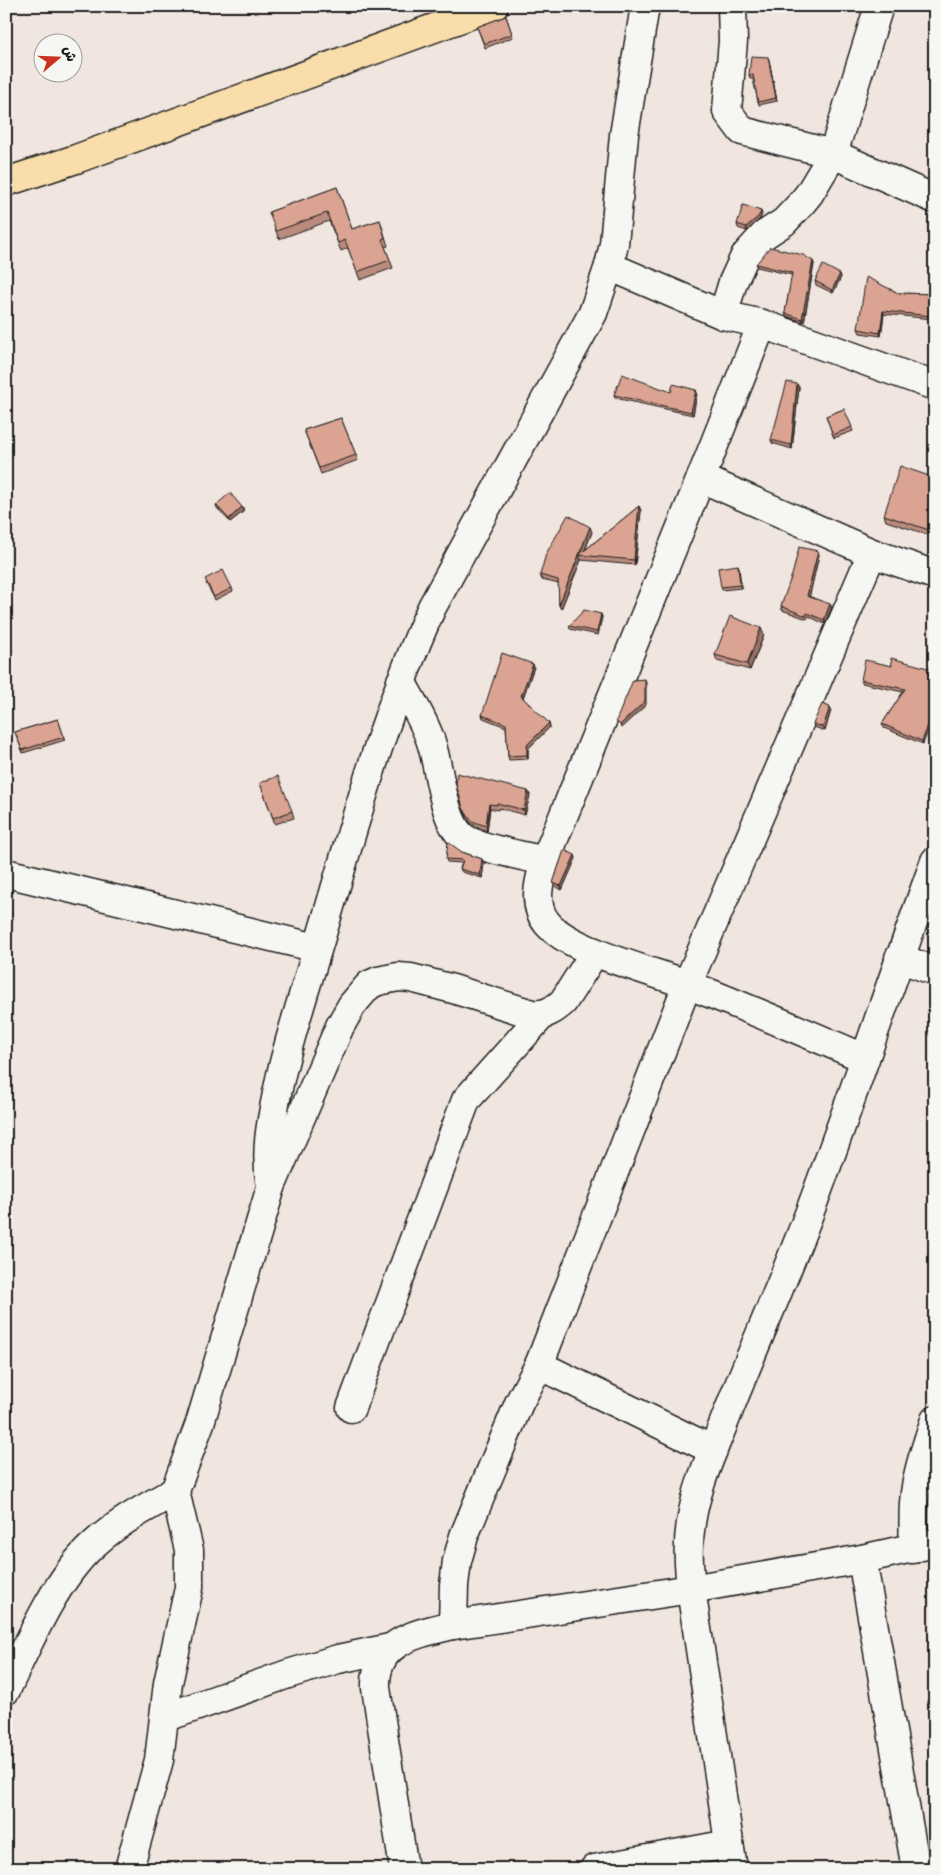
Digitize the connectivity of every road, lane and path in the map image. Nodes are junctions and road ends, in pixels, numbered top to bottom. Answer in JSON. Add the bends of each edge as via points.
{"nodes":[{"id":1,"x":494,"y":6,"type":"edge"},
{"id":2,"x":644,"y":6,"type":"edge"},
{"id":3,"x":732,"y":6,"type":"edge"},
{"id":4,"x":879,"y":6,"type":"edge"},
{"id":5,"x":833,"y":154,"type":"junction"},
{"id":6,"x":6,"y":182,"type":"edge"},
{"id":7,"x":935,"y":199,"type":"edge"},
{"id":8,"x":609,"y":266,"type":"junction"},
{"id":9,"x":723,"y":315,"type":"junction"},
{"id":10,"x":762,"y":324,"type":"junction"},
{"id":11,"x":935,"y":386,"type":"edge"},
{"id":12,"x":701,"y":478,"type":"junction"},
{"id":13,"x":872,"y":552,"type":"junction"},
{"id":14,"x":935,"y":575,"type":"edge"},
{"id":15,"x":401,"y":681,"type":"junction"},
{"id":16,"x":544,"y":861,"type":"junction"},
{"id":17,"x":935,"y":861,"type":"edge"},
{"id":18,"x":6,"y":873,"type":"edge"},
{"id":19,"x":317,"y":948,"type":"junction"},
{"id":20,"x":596,"y":952,"type":"junction"},
{"id":21,"x":899,"y":958,"type":"junction"},
{"id":22,"x":935,"y":971,"type":"edge"},
{"id":23,"x":687,"y":985,"type":"junction"},
{"id":24,"x":543,"y":1014,"type":"junction"},
{"id":25,"x":864,"y":1058,"type":"junction"},
{"id":26,"x":271,"y":1187,"type":"junction"},
{"id":27,"x":539,"y":1365,"type":"junction"},
{"id":28,"x":350,"y":1408,"type":"dead end"},
{"id":29,"x":935,"y":1420,"type":"edge"},
{"id":30,"x":713,"y":1450,"type":"junction"},
{"id":31,"x":176,"y":1491,"type":"junction"},
{"id":32,"x":924,"y":1546,"type":"edge"},
{"id":33,"x":862,"y":1560,"type":"junction"},
{"id":34,"x":691,"y":1589,"type":"junction"},
{"id":35,"x":453,"y":1625,"type":"junction"},
{"id":36,"x":390,"y":1648,"type":"junction"},
{"id":37,"x":6,"y":1690,"type":"edge"},
{"id":38,"x":164,"y":1718,"type":"junction"},
{"id":39,"x":731,"y":1856,"type":"edge"},
{"id":40,"x":129,"y":1869,"type":"edge"},
{"id":41,"x":404,"y":1869,"type":"edge"},
{"id":42,"x":594,"y":1869,"type":"edge"},
{"id":43,"x":916,"y":1869,"type":"edge"}],
"edges":[{"from":1,"to":6,"type":"main road"},
{"from":2,"to":8,"type":"street","via":[[624,135]]},
{"from":3,"to":5,"type":"street","via":[[733,41],[727,112],[742,131]]},
{"from":4,"to":5,"type":"street"},
{"from":5,"to":7,"type":"street"},
{"from":5,"to":9,"type":"street","via":[[800,206],[784,222],[764,234],[745,256]]},
{"from":8,"to":9,"type":"street"},
{"from":8,"to":15,"type":"street","via":[[593,313],[449,575],[413,648]]},
{"from":9,"to":10,"type":"street"},
{"from":10,"to":11,"type":"street"},
{"from":10,"to":12,"type":"street"},
{"from":12,"to":13,"type":"street"},
{"from":12,"to":16,"type":"street"},
{"from":13,"to":14,"type":"street"},
{"from":13,"to":23,"type":"street"},
{"from":15,"to":16,"type":"street","via":[[430,737],[447,808],[457,831],[478,845]]},
{"from":15,"to":19,"type":"street","via":[[373,761]]},
{"from":16,"to":20,"type":"street","via":[[537,897],[541,914],[558,932]]},
{"from":17,"to":21,"type":"street"},
{"from":18,"to":19,"type":"street"},
{"from":19,"to":26,"type":"street","via":[[274,1105],[267,1146]]},
{"from":20,"to":23,"type":"street"},
{"from":20,"to":24,"type":"street","via":[[563,1002]]},
{"from":21,"to":22,"type":"street"},
{"from":21,"to":25,"type":"street"},
{"from":23,"to":25,"type":"street"},
{"from":23,"to":27,"type":"street"},
{"from":24,"to":26,"type":"street","via":[[532,1014],[411,978],[389,978],[369,985],[340,1026]]},
{"from":24,"to":28,"type":"street","via":[[466,1100]]},
{"from":25,"to":30,"type":"street","via":[[782,1286]]},
{"from":26,"to":31,"type":"street","via":[[200,1423]]},
{"from":27,"to":30,"type":"street"},
{"from":27,"to":35,"type":"street","via":[[515,1412],[464,1536],[454,1585]]},
{"from":29,"to":32,"type":"street","via":[[922,1459],[914,1504]]},
{"from":30,"to":34,"type":"street","via":[[691,1522],[688,1559]]},
{"from":31,"to":37,"type":"street","via":[[124,1522],[92,1546],[77,1563],[54,1596]]},
{"from":31,"to":38,"type":"street","via":[[189,1550],[190,1570]]},
{"from":32,"to":33,"type":"street"},
{"from":33,"to":34,"type":"street"},
{"from":33,"to":43,"type":"street"},
{"from":34,"to":35,"type":"street"},
{"from":34,"to":39,"type":"street"},
{"from":35,"to":36,"type":"street","via":[[408,1638]]},
{"from":36,"to":38,"type":"street","via":[[288,1674]]},
{"from":36,"to":41,"type":"street","via":[[379,1664],[376,1688]]},
{"from":38,"to":40,"type":"street","via":[[159,1760]]},
{"from":39,"to":42,"type":"street"}]}
